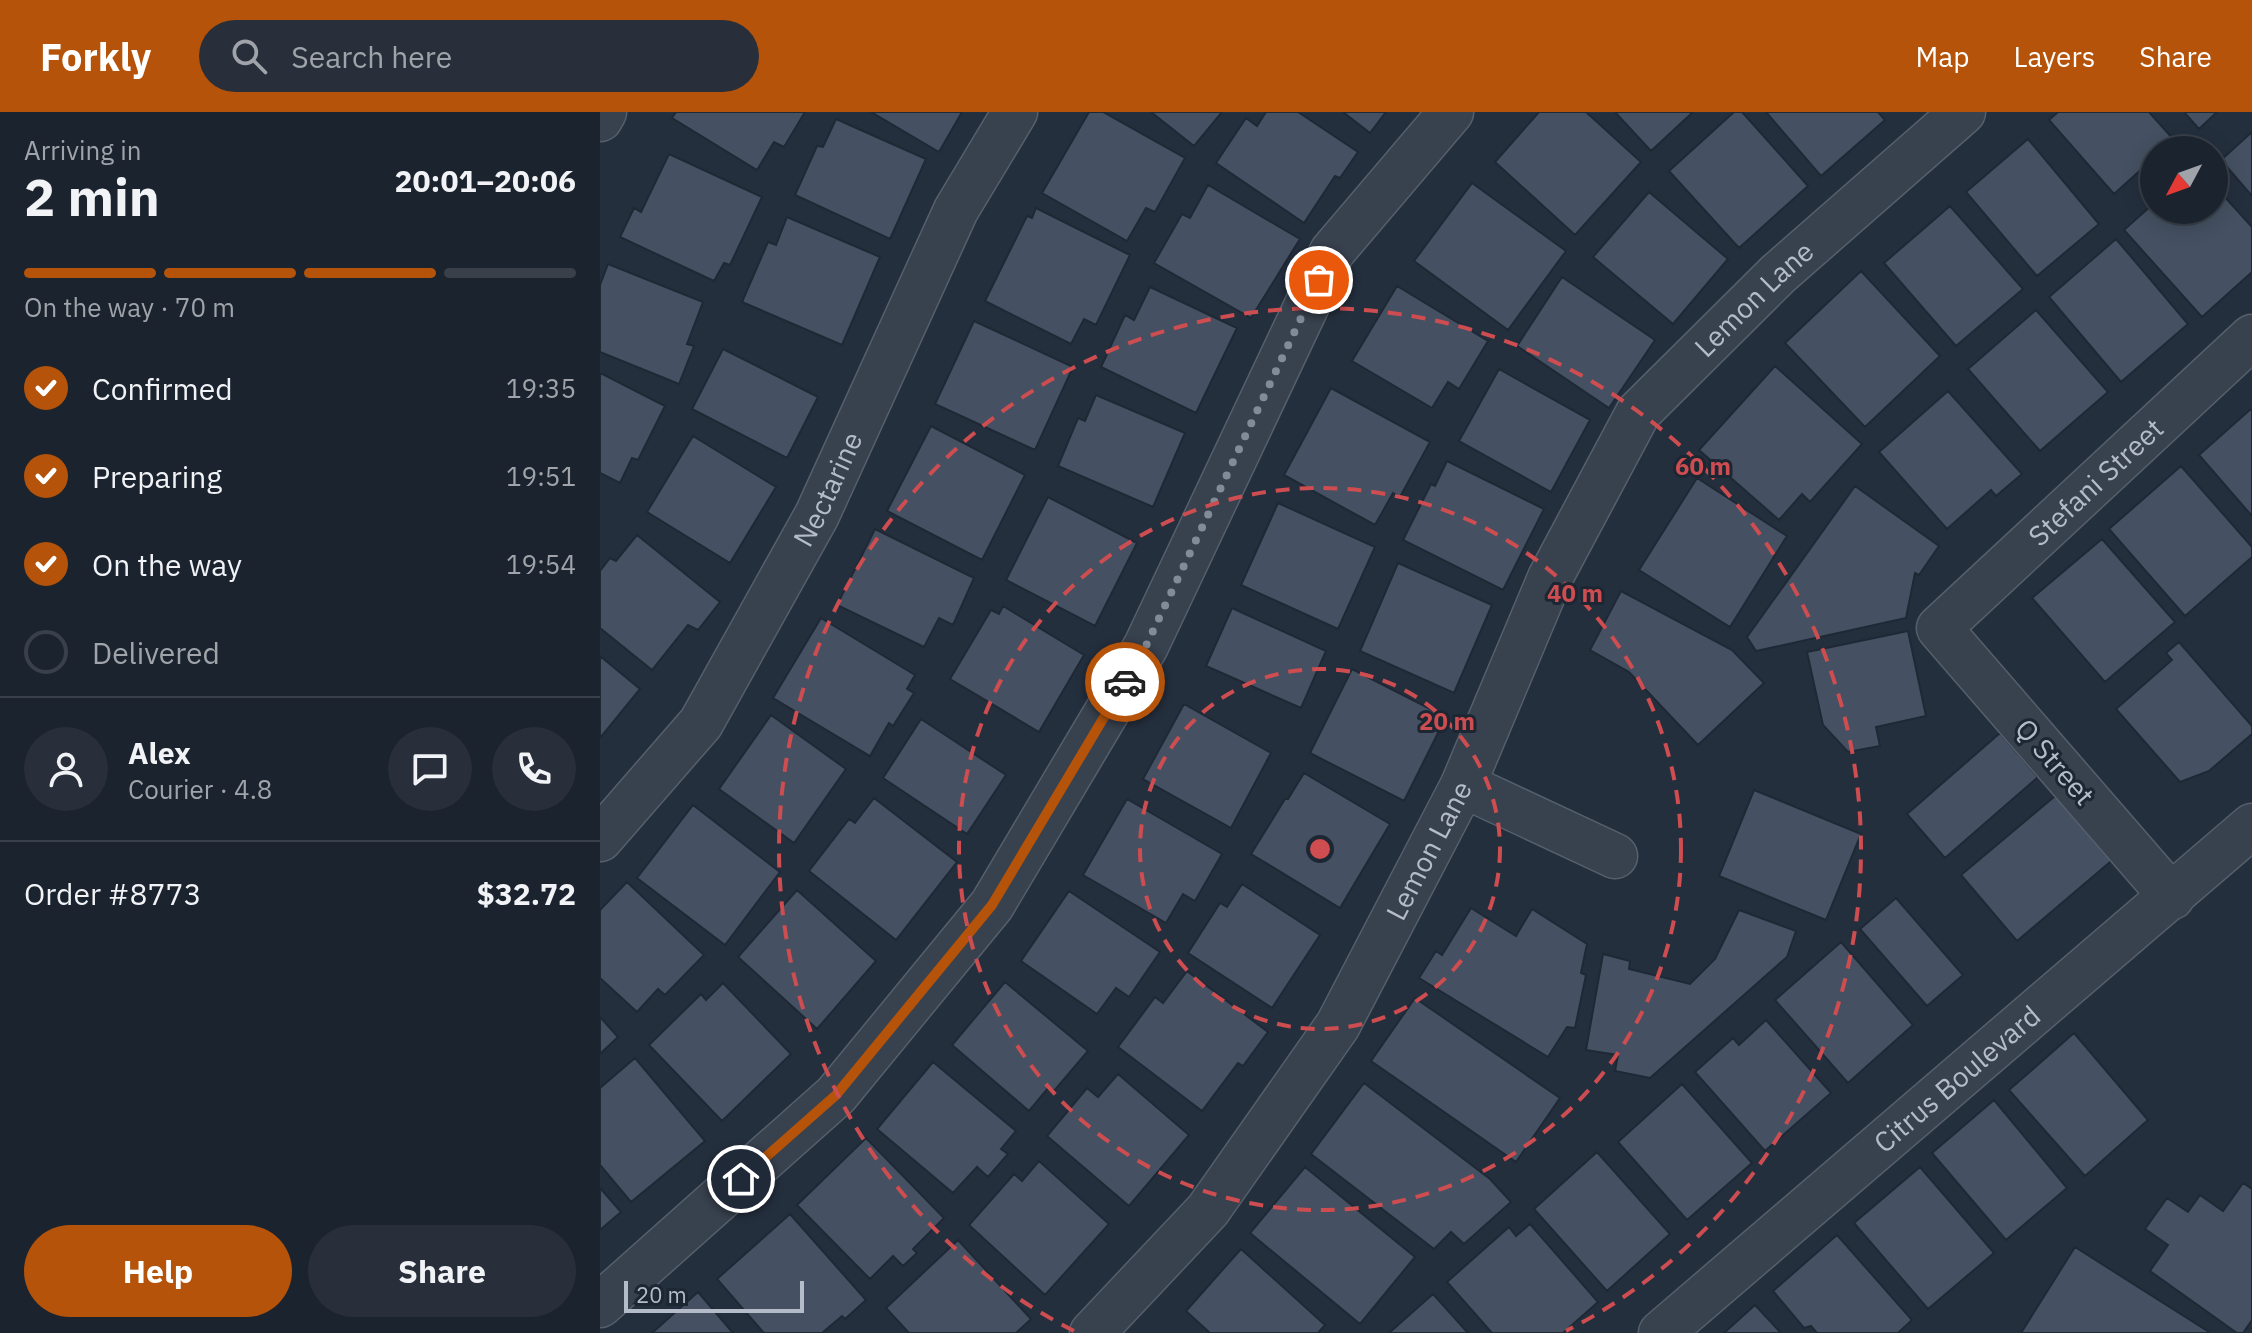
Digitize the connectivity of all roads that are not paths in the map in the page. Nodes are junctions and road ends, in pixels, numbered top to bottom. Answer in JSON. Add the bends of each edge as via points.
{"nodes":[{"id":1,"x":604,"y":112,"type":"edge"},
{"id":2,"x":1015,"y":112,"type":"edge"},
{"id":3,"x":1451,"y":112,"type":"edge"},
{"id":4,"x":1963,"y":112,"type":"edge"},
{"id":5,"x":600,"y":119,"type":"edge"},
{"id":6,"x":2252,"y":337,"type":"edge"},
{"id":7,"x":1939,"y":628,"type":"joint"},
{"id":8,"x":1463,"y":785,"type":"junction"},
{"id":9,"x":2252,"y":826,"type":"edge"},
{"id":10,"x":600,"y":839,"type":"edge"},
{"id":11,"x":1615,"y":856,"type":"dead end"},
{"id":12,"x":2172,"y":897,"type":"junction"},
{"id":13,"x":600,"y":1305,"type":"edge"},
{"id":14,"x":1092,"y":1333,"type":"edge"},
{"id":15,"x":1661,"y":1333,"type":"edge"}],
"edges":[{"from":1,"to":5,"type":"street"},
{"from":2,"to":10,"type":"street","name":"Nectarine","via":[[956,210],[817,515],[701,723]]},
{"from":3,"to":13,"type":"street","via":[[1332,252],[1146,646],[992,905],[836,1095]]},
{"from":4,"to":8,"type":"street","name":"Lemon Lane","via":[[1778,274],[1638,413],[1550,578]]},
{"from":6,"to":7,"type":"street","name":"Stefani Street"},
{"from":7,"to":12,"type":"street","name":"Q Street"},
{"from":8,"to":11,"type":"street"},
{"from":8,"to":14,"type":"street","name":"Lemon Lane","via":[[1338,1025],[1208,1210]]},
{"from":9,"to":12,"type":"street","name":"Citrus Boulevard"},
{"from":12,"to":15,"type":"street","name":"Citrus Boulevard"}]}
